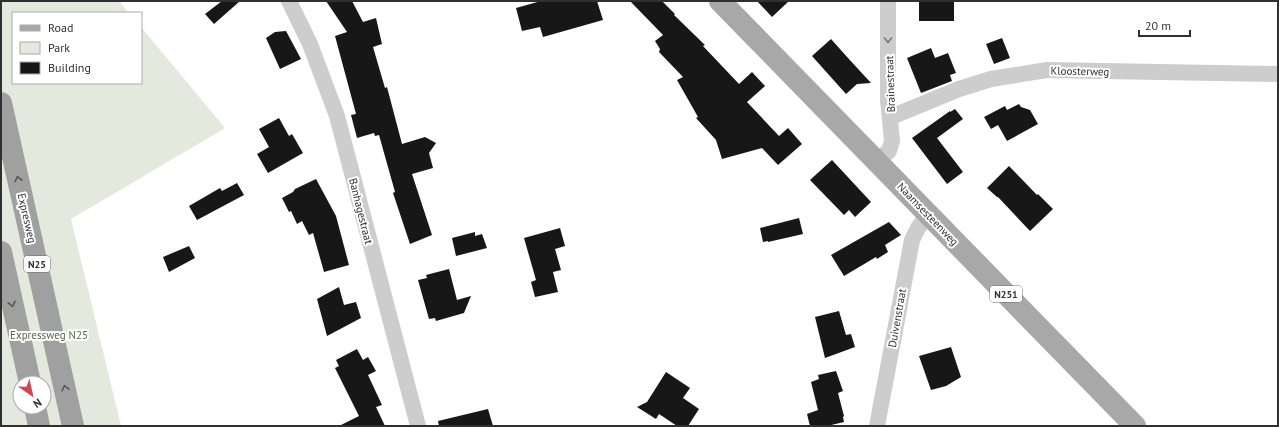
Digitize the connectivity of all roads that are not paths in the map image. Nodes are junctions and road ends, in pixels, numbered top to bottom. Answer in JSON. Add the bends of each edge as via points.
{"nodes":[{"id":1,"x":288,"y":1,"type":"edge"},
{"id":2,"x":720,"y":1,"type":"edge"},
{"id":3,"x":888,"y":1,"type":"edge"},
{"id":4,"x":1278,"y":74,"type":"edge"},
{"id":5,"x":1,"y":103,"type":"edge"},
{"id":6,"x":891,"y":117,"type":"junction"},
{"id":7,"x":877,"y":161,"type":"junction"},
{"id":8,"x":928,"y":214,"type":"junction"},
{"id":9,"x":1,"y":252,"type":"edge"},
{"id":10,"x":28,"y":375,"type":"edge"},
{"id":11,"x":37,"y":415,"type":"edge"},
{"id":12,"x":39,"y":426,"type":"edge"},
{"id":13,"x":73,"y":426,"type":"edge"},
{"id":14,"x":418,"y":426,"type":"edge"},
{"id":15,"x":877,"y":426,"type":"edge"},
{"id":16,"x":1135,"y":426,"type":"edge"}],
"edges":[{"from":1,"to":14,"type":"street","name":"Banhagestraat","via":[[310,44],[337,116]]},
{"from":2,"to":7,"type":"main road","name":"Naamsesteenweg","number":"N251"},
{"from":3,"to":6,"type":"street","name":"Brainestraat","one_way":true,"via":[[888,100]]},
{"from":4,"to":6,"type":"street","name":"Kloosterweg","via":[[1047,70],[991,79],[959,89]]},
{"from":13,"to":5,"type":"highway","name":"Expresweg","number":"N25","one_way":true},
{"from":6,"to":7,"type":"street","name":"Brainestraat","via":[[891,146]]},
{"from":7,"to":8,"type":"main road","name":"Naamsesteenweg","number":"N251"},
{"from":8,"to":15,"type":"street","name":"Duivenstraat","via":[[912,240]]},
{"from":8,"to":16,"type":"main road","name":"Naamsesteenweg","number":"N251"},
{"from":9,"to":10,"type":"highway","one_way":true},
{"from":11,"to":12,"type":"highway"}]}
